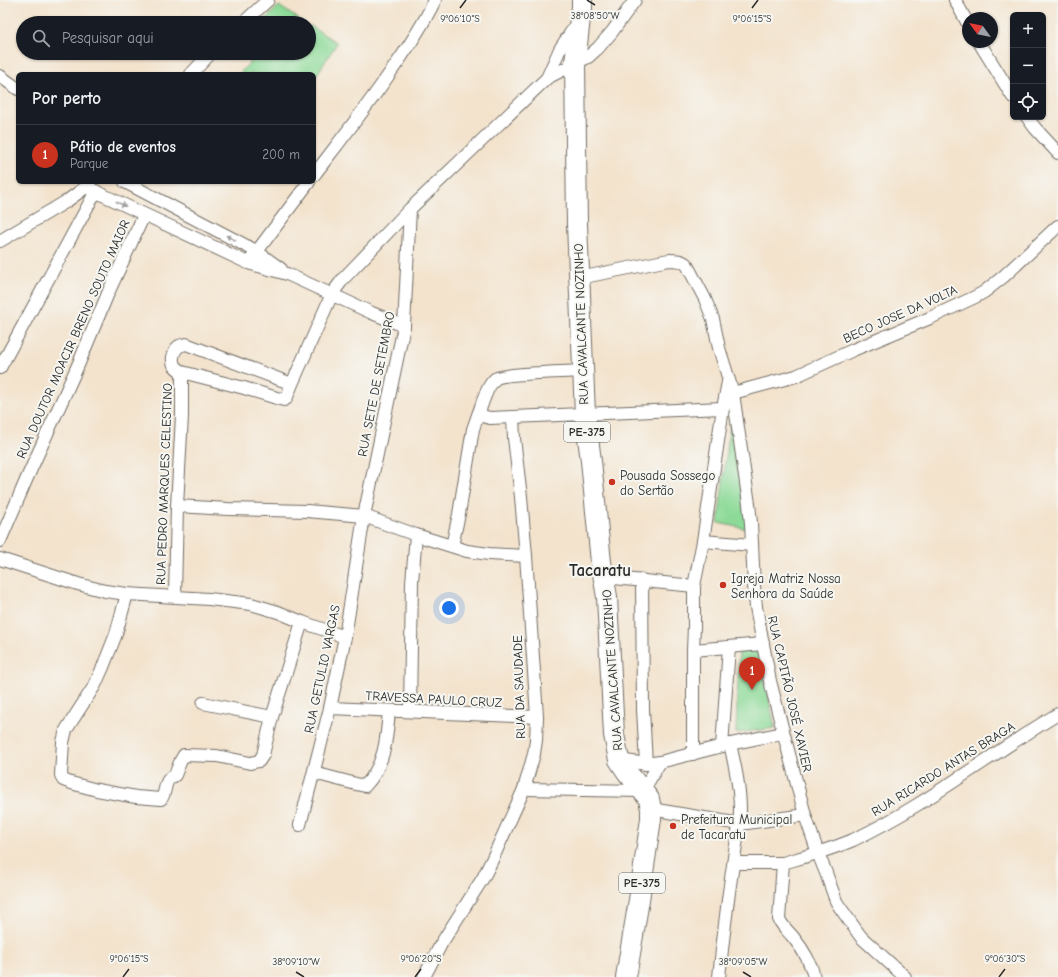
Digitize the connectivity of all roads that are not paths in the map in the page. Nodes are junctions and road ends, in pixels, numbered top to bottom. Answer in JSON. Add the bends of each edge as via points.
{"nodes":[{"id":1,"x":268,"y":0,"type":"edge"},
{"id":2,"x":435,"y":0,"type":"edge"},
{"id":3,"x":635,"y":0,"type":"edge"},
{"id":4,"x":955,"y":0,"type":"edge"},
{"id":5,"x":581,"y":9,"type":"edge"},
{"id":6,"x":962,"y":13,"type":"edge"},
{"id":7,"x":251,"y":16,"type":"edge"},
{"id":8,"x":982,"y":48,"type":"edge"},
{"id":9,"x":205,"y":60,"type":"edge"},
{"id":10,"x":575,"y":63,"type":"junction"},
{"id":11,"x":193,"y":72,"type":"edge"},
{"id":12,"x":0,"y":76,"type":"edge"},
{"id":13,"x":547,"y":78,"type":"junction"},
{"id":14,"x":16,"y":88,"type":"edge"},
{"id":15,"x":1010,"y":93,"type":"edge"},
{"id":16,"x":1029,"y":120,"type":"edge"},
{"id":17,"x":1058,"y":153,"type":"edge"},
{"id":18,"x":316,"y":172,"type":"edge"},
{"id":19,"x":129,"y":184,"type":"edge"},
{"id":20,"x":307,"y":184,"type":"edge"},
{"id":21,"x":91,"y":187,"type":"edge"},
{"id":22,"x":410,"y":209,"type":"junction"},
{"id":23,"x":179,"y":211,"type":"junction"},
{"id":24,"x":144,"y":215,"type":"junction"},
{"id":25,"x":1058,"y":226,"type":"edge"},
{"id":26,"x":170,"y":227,"type":"junction"},
{"id":27,"x":0,"y":241,"type":"edge"},
{"id":28,"x":256,"y":251,"type":"junction"},
{"id":29,"x":248,"y":263,"type":"junction"},
{"id":30,"x":287,"y":274,"type":"junction"},
{"id":31,"x":580,"y":278,"type":"junction"},
{"id":32,"x":332,"y":294,"type":"junction"},
{"id":33,"x":404,"y":326,"type":"junction"},
{"id":34,"x":0,"y":368,"type":"edge"},
{"id":35,"x":583,"y":371,"type":"junction"},
{"id":36,"x":182,"y":372,"type":"junction"},
{"id":37,"x":728,"y":380,"type":"junction"},
{"id":38,"x":291,"y":388,"type":"junction"},
{"id":39,"x":733,"y":393,"type":"junction"},
{"id":40,"x":723,"y":408,"type":"junction"},
{"id":41,"x":585,"y":414,"type":"junction"},
{"id":42,"x":484,"y":417,"type":"junction"},
{"id":43,"x":513,"y":417,"type":"junction"},
{"id":44,"x":177,"y":506,"type":"junction"},
{"id":45,"x":364,"y":516,"type":"junction"},
{"id":46,"x":416,"y":535,"type":"junction"},
{"id":47,"x":0,"y":541,"type":"edge"},
{"id":48,"x":703,"y":541,"type":"junction"},
{"id":49,"x":752,"y":545,"type":"junction"},
{"id":50,"x":452,"y":546,"type":"junction"},
{"id":51,"x":526,"y":556,"type":"junction"},
{"id":52,"x":0,"y":559,"type":"edge"},
{"id":53,"x":604,"y":576,"type":"junction"},
{"id":54,"x":642,"y":580,"type":"junction"},
{"id":55,"x":694,"y":586,"type":"junction"},
{"id":56,"x":127,"y":594,"type":"junction"},
{"id":57,"x":175,"y":596,"type":"junction"},
{"id":58,"x":302,"y":622,"type":"junction"},
{"id":59,"x":345,"y":637,"type":"junction"},
{"id":60,"x":762,"y":644,"type":"junction"},
{"id":61,"x":729,"y":647,"type":"junction"},
{"id":62,"x":693,"y":650,"type":"junction"},
{"id":63,"x":203,"y":703,"type":"dead end"},
{"id":64,"x":330,"y":708,"type":"junction"},
{"id":65,"x":389,"y":711,"type":"junction"},
{"id":66,"x":410,"y":711,"type":"junction"},
{"id":67,"x":1058,"y":714,"type":"edge"},
{"id":68,"x":272,"y":717,"type":"junction"},
{"id":69,"x":537,"y":717,"type":"junction"},
{"id":70,"x":783,"y":733,"type":"junction"},
{"id":71,"x":726,"y":745,"type":"junction"},
{"id":72,"x":693,"y":754,"type":"junction"},
{"id":73,"x":619,"y":760,"type":"junction"},
{"id":74,"x":660,"y":762,"type":"junction"},
{"id":75,"x":646,"y":764,"type":"junction"},
{"id":76,"x":314,"y":773,"type":"junction"},
{"id":77,"x":524,"y":789,"type":"junction"},
{"id":78,"x":647,"y":800,"type":"junction"},
{"id":79,"x":805,"y":815,"type":"junction"},
{"id":80,"x":740,"y":824,"type":"junction"},
{"id":81,"x":300,"y":825,"type":"dead end"},
{"id":82,"x":818,"y":854,"type":"junction"},
{"id":83,"x":733,"y":863,"type":"junction"},
{"id":84,"x":783,"y":863,"type":"junction"},
{"id":85,"x":424,"y":977,"type":"edge"},
{"id":86,"x":626,"y":977,"type":"edge"},
{"id":87,"x":718,"y":977,"type":"edge"},
{"id":88,"x":814,"y":977,"type":"edge"},
{"id":89,"x":905,"y":977,"type":"edge"}],
"edges":[{"from":1,"to":7,"type":"street"},
{"from":2,"to":18,"type":"street","via":[[412,43]]},
{"from":3,"to":10,"type":"street","via":[[598,48],[588,57]]},
{"from":4,"to":6,"type":"street"},
{"from":5,"to":10,"type":"main road","number":"PE-375"},
{"from":5,"to":13,"type":"street"},
{"from":8,"to":15,"type":"street"},
{"from":9,"to":11,"type":"street"},
{"from":10,"to":13,"type":"street"},
{"from":10,"to":31,"type":"main road","name":"RUA CAVALCANTE NOZINHO","number":"PE-375"},
{"from":12,"to":14,"type":"street"},
{"from":13,"to":22,"type":"street"},
{"from":16,"to":17,"type":"street"},
{"from":19,"to":23,"type":"street"},
{"from":20,"to":28,"type":"street"},
{"from":21,"to":24,"type":"street","one_way":true},
{"from":21,"to":27,"type":"street"},
{"from":21,"to":34,"type":"street"},
{"from":22,"to":32,"type":"street","via":[[343,279]]},
{"from":22,"to":33,"type":"street","name":"RUA SETE DE SETEMBRO"},
{"from":23,"to":26,"type":"street"},
{"from":28,"to":23,"type":"street","one_way":true},
{"from":24,"to":26,"type":"street"},
{"from":24,"to":47,"type":"street","name":"RUA DOUTOR MOACIR BRENO SOUTO MAIOR"},
{"from":25,"to":39,"type":"street","name":"BECO JOSE DA VOLTA","via":[[1003,277],[975,297],[796,376]]},
{"from":26,"to":29,"type":"street"},
{"from":28,"to":29,"type":"street"},
{"from":28,"to":30,"type":"street"},
{"from":29,"to":30,"type":"street"},
{"from":30,"to":32,"type":"street"},
{"from":31,"to":35,"type":"main road","name":"RUA CAVALCANTE NOZINHO","number":"PE-375"},
{"from":31,"to":37,"type":"street","name":"RUA CAPITÃO JOSÉ XAVIER","via":[[669,260],[685,263],[713,319]]},
{"from":32,"to":33,"type":"street"},
{"from":32,"to":38,"type":"street"},
{"from":33,"to":45,"type":"street","name":"RUA SETE DE SETEMBRO"},
{"from":35,"to":41,"type":"main road","name":"RUA CAVALCANTE NOZINHO","number":"PE-375"},
{"from":35,"to":42,"type":"street","via":[[498,377],[490,384]]},
{"from":36,"to":38,"type":"street","via":[[284,400]]},
{"from":36,"to":38,"type":"street","via":[[172,360],[179,346],[186,344]]},
{"from":36,"to":44,"type":"street","name":"RUA PEDRO MARQUES CELESTINO"},
{"from":37,"to":39,"type":"street","name":"RUA CAPITÃO JOSÉ XAVIER"},
{"from":37,"to":40,"type":"street"},
{"from":39,"to":49,"type":"street","name":"RUA CAPITÃO JOSÉ XAVIER","via":[[749,504]]},
{"from":40,"to":41,"type":"street"},
{"from":40,"to":48,"type":"street"},
{"from":41,"to":43,"type":"street"},
{"from":41,"to":53,"type":"main road","name":"RUA CAVALCANTE NOZINHO","number":"PE-375"},
{"from":42,"to":43,"type":"street"},
{"from":42,"to":50,"type":"street","via":[[473,429],[460,514]]},
{"from":43,"to":51,"type":"street","name":"RUA DA SAUDADE"},
{"from":44,"to":45,"type":"street"},
{"from":44,"to":57,"type":"street","name":"RUA PEDRO MARQUES CELESTINO"},
{"from":45,"to":46,"type":"street"},
{"from":45,"to":59,"type":"street","name":"RUA GETULIO VARGAS"},
{"from":46,"to":50,"type":"street"},
{"from":46,"to":66,"type":"street","via":[[412,582]]},
{"from":48,"to":49,"type":"street"},
{"from":48,"to":55,"type":"street"},
{"from":49,"to":60,"type":"street","name":"RUA CAPITÃO JOSÉ XAVIER","via":[[754,593]]},
{"from":50,"to":51,"type":"street","via":[[489,554]]},
{"from":51,"to":69,"type":"street","name":"RUA DA SAUDADE"},
{"from":52,"to":56,"type":"street","via":[[78,584]]},
{"from":53,"to":54,"type":"street"},
{"from":53,"to":73,"type":"main road","name":"RUA CAVALCANTE NOZINHO","number":"PE-375","via":[[614,735]]},
{"from":54,"to":55,"type":"street"},
{"from":54,"to":75,"type":"street"},
{"from":55,"to":62,"type":"street"},
{"from":56,"to":57,"type":"street"},
{"from":56,"to":68,"type":"street","via":[[116,634],[103,667],[66,730],[61,775],[63,780],[97,790],[160,800],[168,780],[175,775],[184,755],[217,756],[250,763],[260,760]]},
{"from":57,"to":58,"type":"street","via":[[252,604]]},
{"from":58,"to":59,"type":"street"},
{"from":58,"to":68,"type":"street"},
{"from":59,"to":64,"type":"street","name":"RUA GETULIO VARGAS"},
{"from":60,"to":61,"type":"street"},
{"from":60,"to":70,"type":"street","name":"RUA CAPITÃO JOSÉ XAVIER"},
{"from":61,"to":62,"type":"street"},
{"from":61,"to":71,"type":"street"},
{"from":62,"to":72,"type":"street"},
{"from":63,"to":68,"type":"street"},
{"from":64,"to":65,"type":"street","name":"TRAVESSA PAULO CRUZ"},
{"from":64,"to":76,"type":"street","name":"RUA GETULIO VARGAS"},
{"from":65,"to":66,"type":"street","name":"TRAVESSA PAULO CRUZ"},
{"from":65,"to":76,"type":"street","via":[[386,742],[380,761],[366,786]]},
{"from":66,"to":69,"type":"street","name":"TRAVESSA PAULO CRUZ"},
{"from":67,"to":82,"type":"street","name":"RUA RICARDO ANTAS BRAGA","via":[[909,810],[852,840]]},
{"from":69,"to":77,"type":"street","name":"RUA DA SAUDADE","via":[[534,754]]},
{"from":70,"to":71,"type":"street"},
{"from":70,"to":79,"type":"street","name":"RUA CAPITÃO JOSÉ XAVIER"},
{"from":71,"to":72,"type":"street"},
{"from":71,"to":80,"type":"street","via":[[740,798]]},
{"from":72,"to":74,"type":"street"},
{"from":73,"to":75,"type":"street"},
{"from":73,"to":78,"type":"main road","name":"RUA CAVALCANTE NOZINHO","number":"PE-375"},
{"from":74,"to":75,"type":"street"},
{"from":74,"to":78,"type":"street"},
{"from":76,"to":81,"type":"street","name":"RUA GETULIO VARGAS"},
{"from":77,"to":78,"type":"street"},
{"from":77,"to":85,"type":"street","name":"RUA DA SAUDADE","via":[[483,878]]},
{"from":78,"to":80,"type":"street"},
{"from":78,"to":86,"type":"main road","number":"PE-375","via":[[651,819]]},
{"from":79,"to":80,"type":"street"},
{"from":79,"to":82,"type":"street","name":"RUA CAPITÃO JOSÉ XAVIER"},
{"from":80,"to":83,"type":"street"},
{"from":82,"to":84,"type":"street","name":"RUA RICARDO ANTAS BRAGA"},
{"from":82,"to":89,"type":"street","name":"RUA CAPITÃO JOSÉ XAVIER","via":[[839,906],[861,936]]},
{"from":83,"to":84,"type":"street","name":"RUA RICARDO ANTAS BRAGA"},
{"from":83,"to":87,"type":"street"},
{"from":84,"to":88,"type":"street","via":[[779,919],[809,961]]}]}
